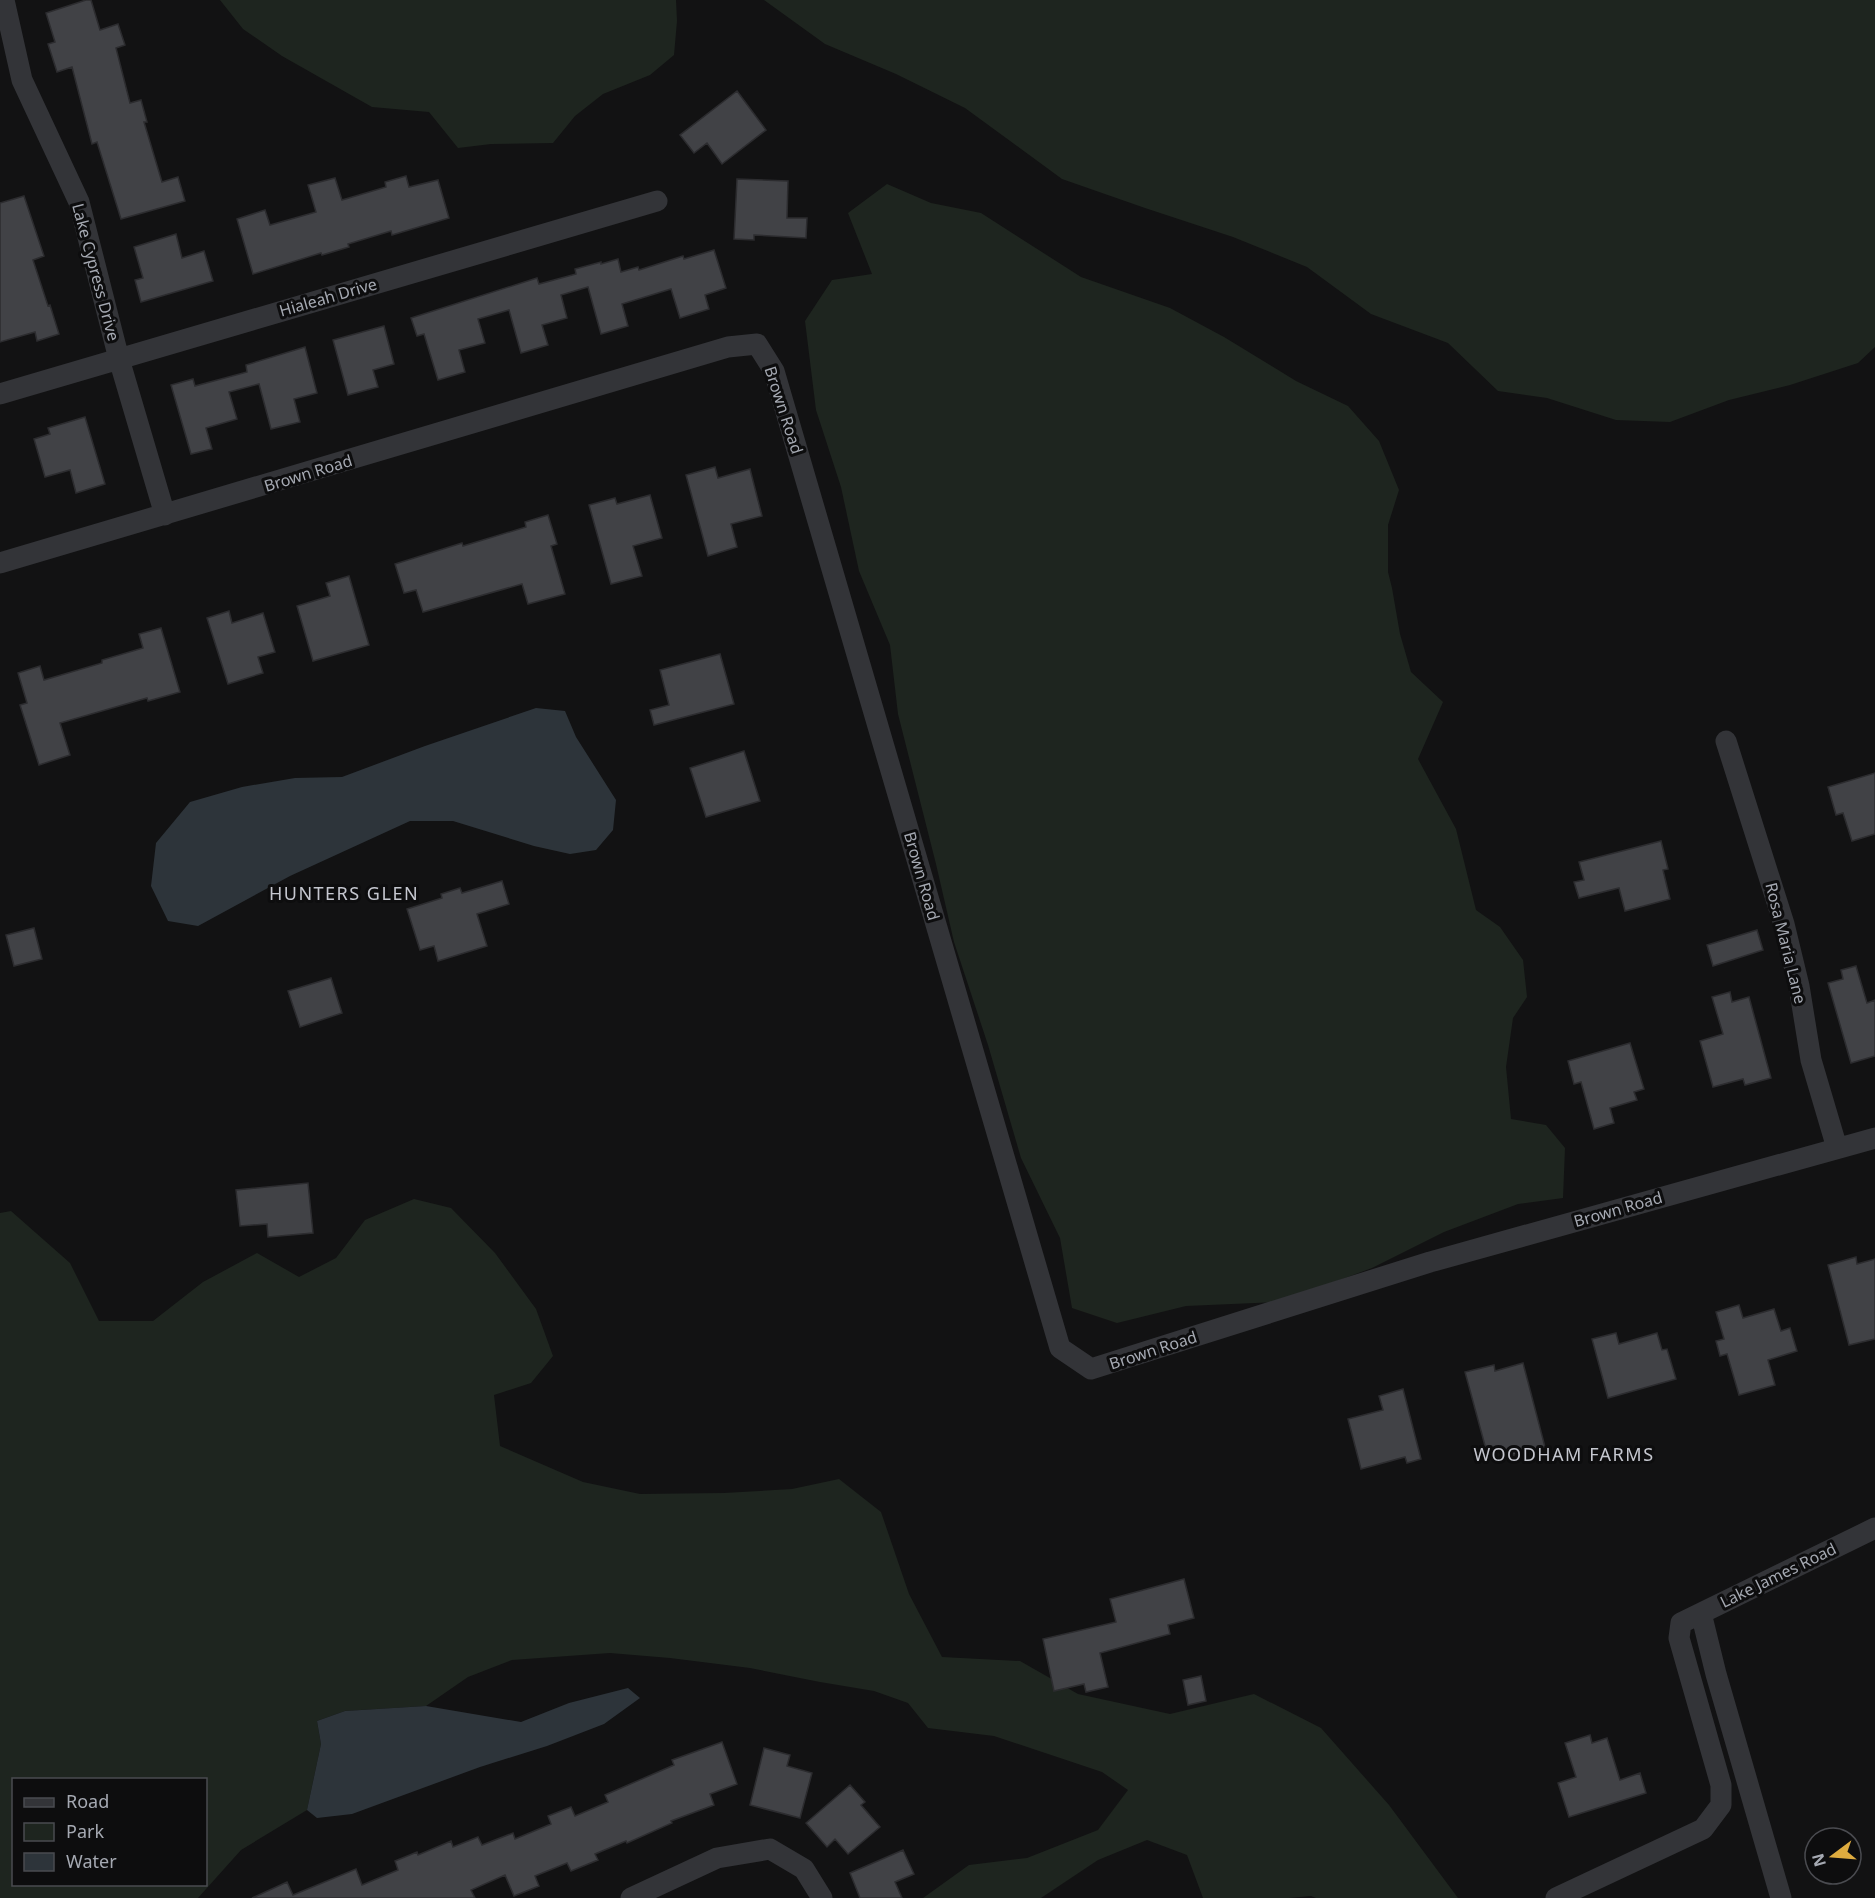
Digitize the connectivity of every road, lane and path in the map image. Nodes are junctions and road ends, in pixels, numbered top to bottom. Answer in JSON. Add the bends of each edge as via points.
{"nodes":[{"id":1,"x":4,"y":0,"type":"edge"},
{"id":2,"x":657,"y":201,"type":"dead end"},
{"id":3,"x":119,"y":359,"type":"junction"},
{"id":4,"x":0,"y":394,"type":"edge"},
{"id":5,"x":165,"y":516,"type":"junction"},
{"id":6,"x":0,"y":563,"type":"edge"},
{"id":7,"x":1726,"y":741,"type":"dead end"},
{"id":8,"x":1875,"y":1138,"type":"edge"},
{"id":9,"x":1837,"y":1148,"type":"junction"},
{"id":10,"x":1875,"y":1528,"type":"edge"},
{"id":11,"x":1701,"y":1613,"type":"junction"},
{"id":12,"x":631,"y":1898,"type":"edge"},
{"id":13,"x":822,"y":1898,"type":"edge"},
{"id":14,"x":1556,"y":1898,"type":"edge"},
{"id":15,"x":1780,"y":1898,"type":"edge"}],
"edges":[{"from":1,"to":3,"type":"street","name":"Lake Cypress Drive","via":[[22,80],[79,202]]},
{"from":2,"to":3,"type":"street","name":"Hialeah Drive"},
{"from":3,"to":4,"type":"street","name":"Hialeah Drive"},
{"from":3,"to":5,"type":"street","name":"Lake Cypress Drive"},
{"from":5,"to":6,"type":"street","name":"Brown Road"},
{"from":5,"to":9,"type":"street","name":"Brown Road","via":[[728,347],[757,344],[774,371],[1060,1348],[1091,1369],[1430,1262]]},
{"from":7,"to":9,"type":"street","name":"Rosa Maria Lane","via":[[1784,924],[1811,1060]]},
{"from":8,"to":9,"type":"street","name":"Brown Road"},
{"from":10,"to":11,"type":"street","name":"Lake James Road"},
{"from":11,"to":14,"type":"street","name":"Lake James Road","via":[[1681,1623],[1679,1638],[1721,1785],[1720,1805],[1702,1829]]},
{"from":11,"to":15,"type":"street"},
{"from":12,"to":13,"type":"street","via":[[717,1858],[770,1849],[804,1869]]}]}
